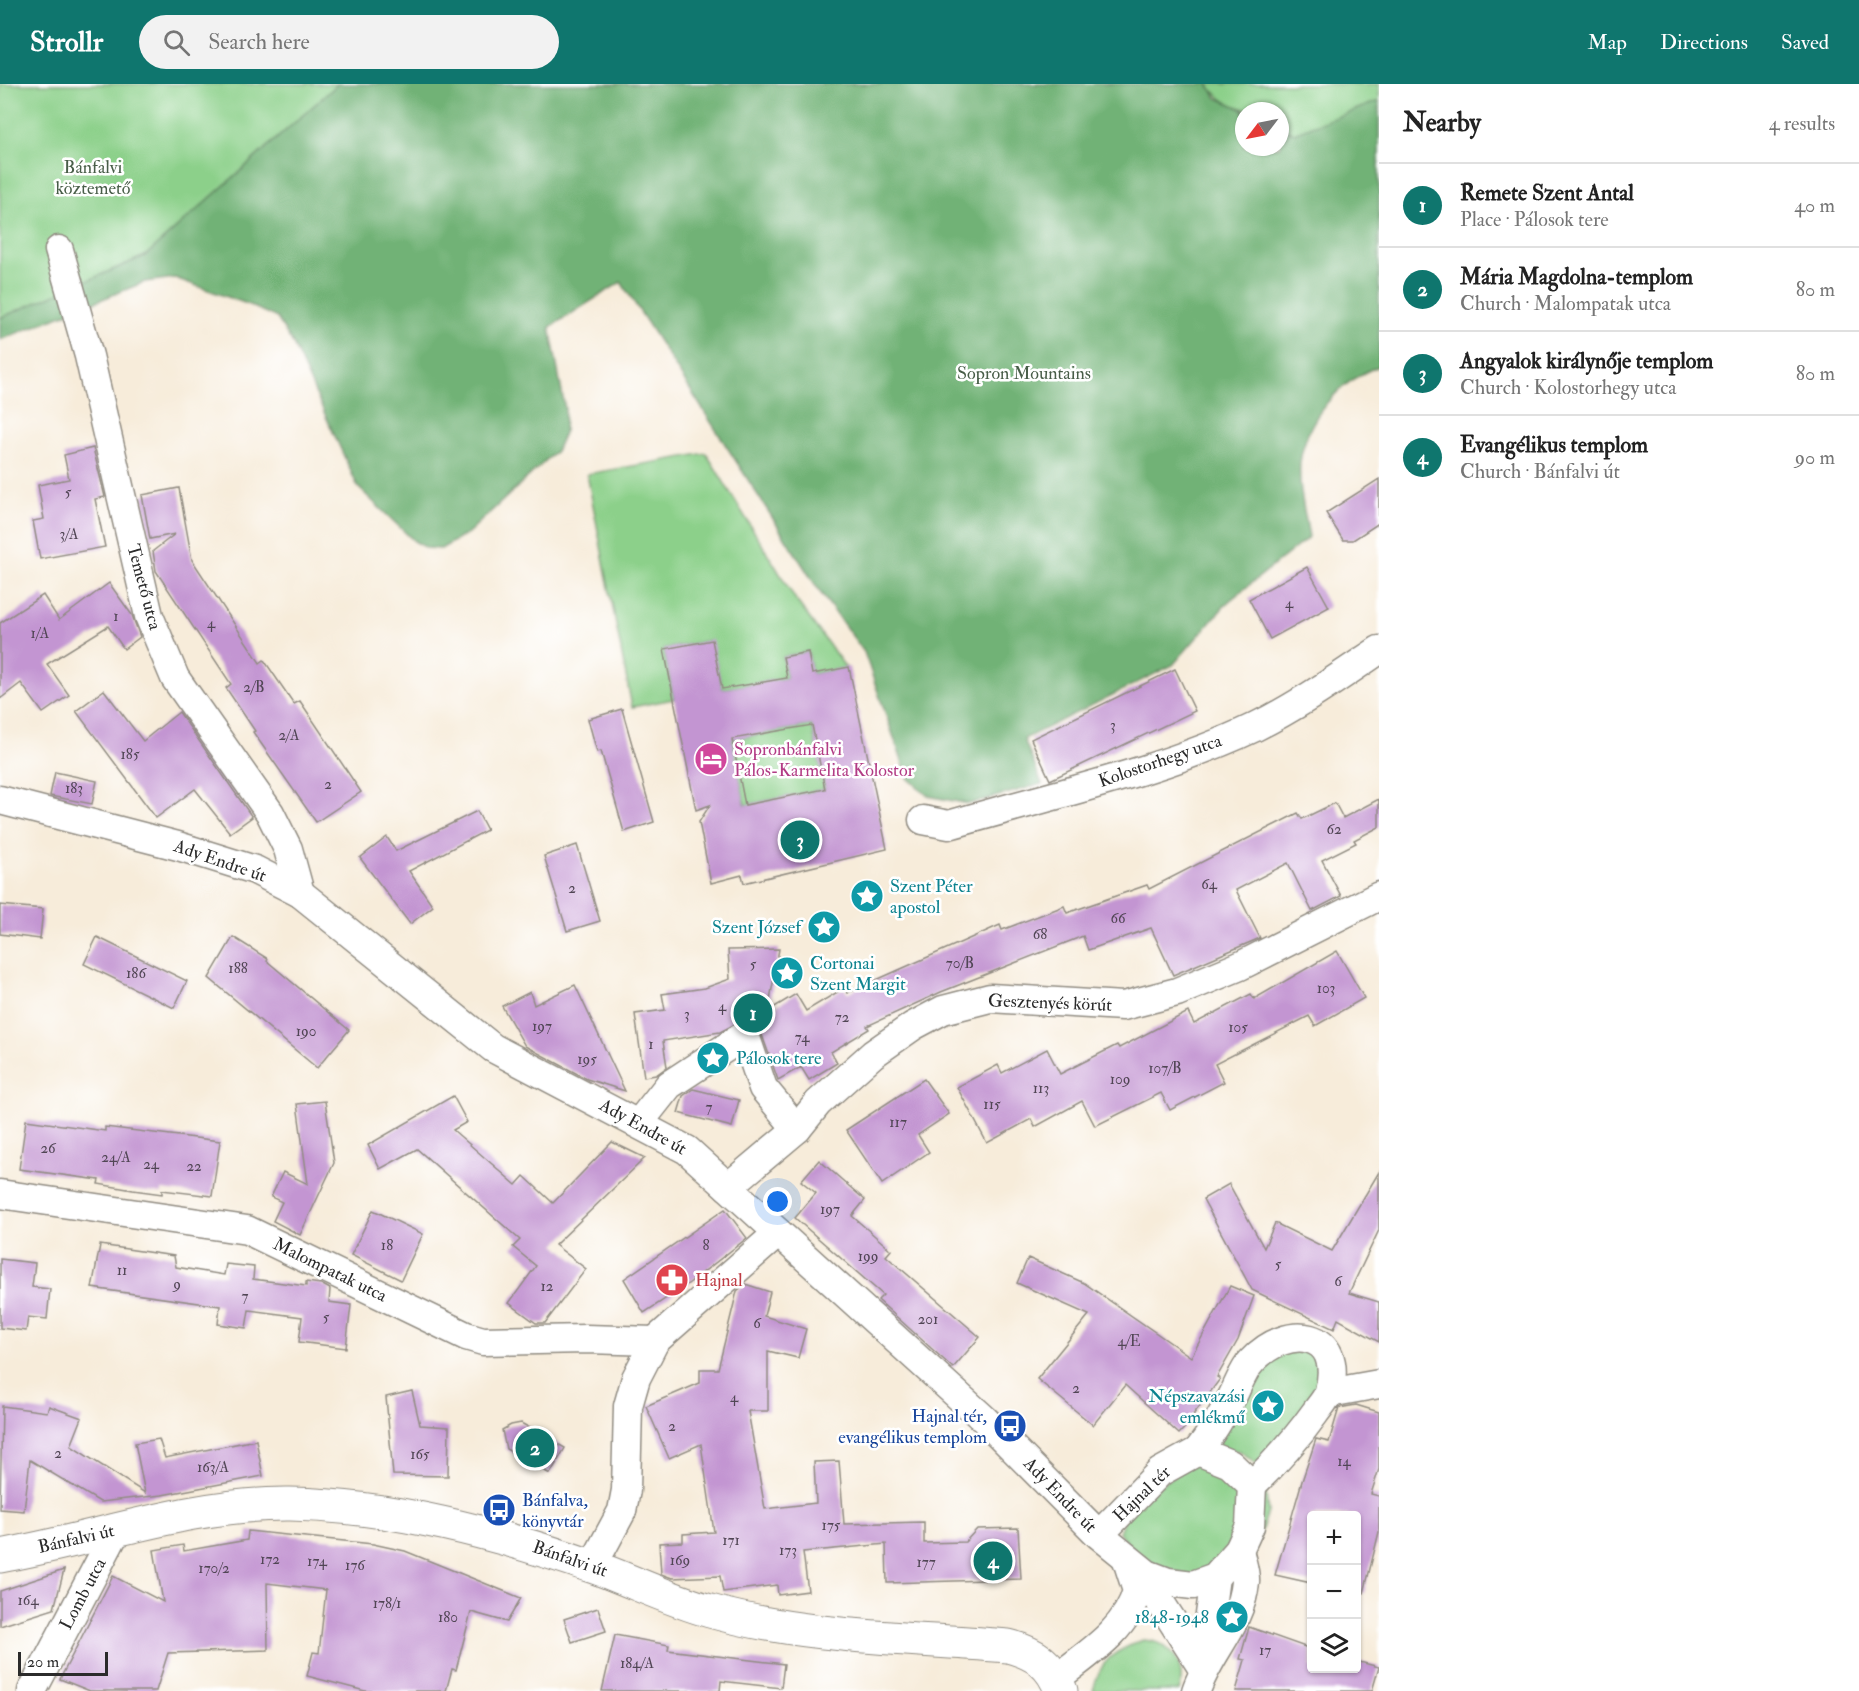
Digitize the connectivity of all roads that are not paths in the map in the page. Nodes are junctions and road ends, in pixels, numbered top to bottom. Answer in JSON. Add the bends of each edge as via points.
{"nodes":[{"id":1,"x":59,"y":249,"type":"dead end"},
{"id":2,"x":1379,"y":650,"type":"edge"},
{"id":3,"x":0,"y":800,"type":"edge"},
{"id":4,"x":923,"y":820,"type":"dead end"},
{"id":5,"x":300,"y":893,"type":"junction"},
{"id":6,"x":1379,"y":896,"type":"edge"},
{"id":7,"x":639,"y":1123,"type":"junction"},
{"id":8,"x":796,"y":1129,"type":"junction"},
{"id":9,"x":728,"y":1187,"type":"junction"},
{"id":10,"x":0,"y":1194,"type":"edge"},
{"id":11,"x":778,"y":1233,"type":"junction"},
{"id":12,"x":655,"y":1341,"type":"junction"},
{"id":13,"x":1379,"y":1384,"type":"edge"},
{"id":14,"x":1329,"y":1393,"type":"junction"},
{"id":15,"x":1198,"y":1451,"type":"junction"},
{"id":16,"x":1251,"y":1485,"type":"junction"},
{"id":17,"x":117,"y":1529,"type":"junction"},
{"id":18,"x":1098,"y":1535,"type":"junction"},
{"id":19,"x":1239,"y":1550,"type":"junction"},
{"id":20,"x":0,"y":1556,"type":"edge"},
{"id":21,"x":1127,"y":1560,"type":"junction"},
{"id":22,"x":592,"y":1567,"type":"junction"},
{"id":23,"x":1204,"y":1581,"type":"junction"},
{"id":24,"x":1162,"y":1605,"type":"junction"},
{"id":25,"x":1113,"y":1633,"type":"junction"},
{"id":26,"x":1199,"y":1680,"type":"edge"},
{"id":27,"x":1059,"y":1684,"type":"edge"},
{"id":28,"x":32,"y":1691,"type":"edge"}],
"edges":[{"from":1,"to":5,"type":"street","name":"Temető utca","via":[[89,356],[149,616],[175,678],[270,813],[288,849]]},
{"from":2,"to":4,"type":"street","name":"Kolostorhegy utca","via":[[1254,727],[1172,760],[950,825]]},
{"from":3,"to":5,"type":"street","name":"Ady Endre út","via":[[178,846],[255,870]]},
{"from":5,"to":7,"type":"street","name":"Ady Endre út","via":[[493,1048]]},
{"from":6,"to":8,"type":"street","name":"Gesztenyés körút","via":[[1240,966],[1177,992],[1123,1006],[990,998],[943,1010],[873,1054],[818,1103]]},
{"from":7,"to":8,"type":"street","via":[[669,1084],[745,1035],[763,1088]]},
{"from":7,"to":9,"type":"street","name":"Ady Endre út","via":[[687,1150]]},
{"from":8,"to":9,"type":"street","name":"Gesztenyés körút"},
{"from":9,"to":11,"type":"street","name":"Ady Endre út"},
{"from":10,"to":12,"type":"street","name":"Malompatak utca","via":[[247,1230],[483,1341]]},
{"from":11,"to":12,"type":"street"},
{"from":11,"to":18,"type":"street","name":"Ady Endre út","via":[[984,1419]]},
{"from":12,"to":22,"type":"street","via":[[636,1378],[628,1406],[622,1511]]},
{"from":13,"to":14,"type":"street"},
{"from":14,"to":15,"type":"street","via":[[1330,1361],[1324,1348],[1312,1337],[1277,1341],[1251,1362]]},
{"from":14,"to":16,"type":"street","via":[[1288,1450]]},
{"from":15,"to":16,"type":"street","via":[[1230,1464]]},
{"from":15,"to":18,"type":"street","name":"Hajnal tér","via":[[1160,1472]]},
{"from":16,"to":19,"type":"street","via":[[1250,1526]]},
{"from":17,"to":20,"type":"street","name":"Bánfalvi út"},
{"from":17,"to":22,"type":"street","name":"Bánfalvi út","via":[[246,1505],[326,1506],[409,1516],[466,1528]]},
{"from":17,"to":28,"type":"street","name":"Lomb utca"},
{"from":18,"to":21,"type":"street","name":"Ady Endre út"},
{"from":19,"to":23,"type":"street"},
{"from":19,"to":26,"type":"street","via":[[1245,1581],[1233,1625]]},
{"from":21,"to":23,"type":"street","via":[[1158,1579]]},
{"from":21,"to":24,"type":"street"},
{"from":21,"to":25,"type":"street","via":[[1137,1591],[1129,1612]]},
{"from":22,"to":27,"type":"street","name":"Bánfalvi út","via":[[707,1610],[762,1624],[1028,1651],[1045,1662]]},
{"from":23,"to":24,"type":"street"},
{"from":23,"to":26,"type":"street"},
{"from":24,"to":25,"type":"street"},
{"from":24,"to":26,"type":"street"},
{"from":25,"to":27,"type":"street"}]}
